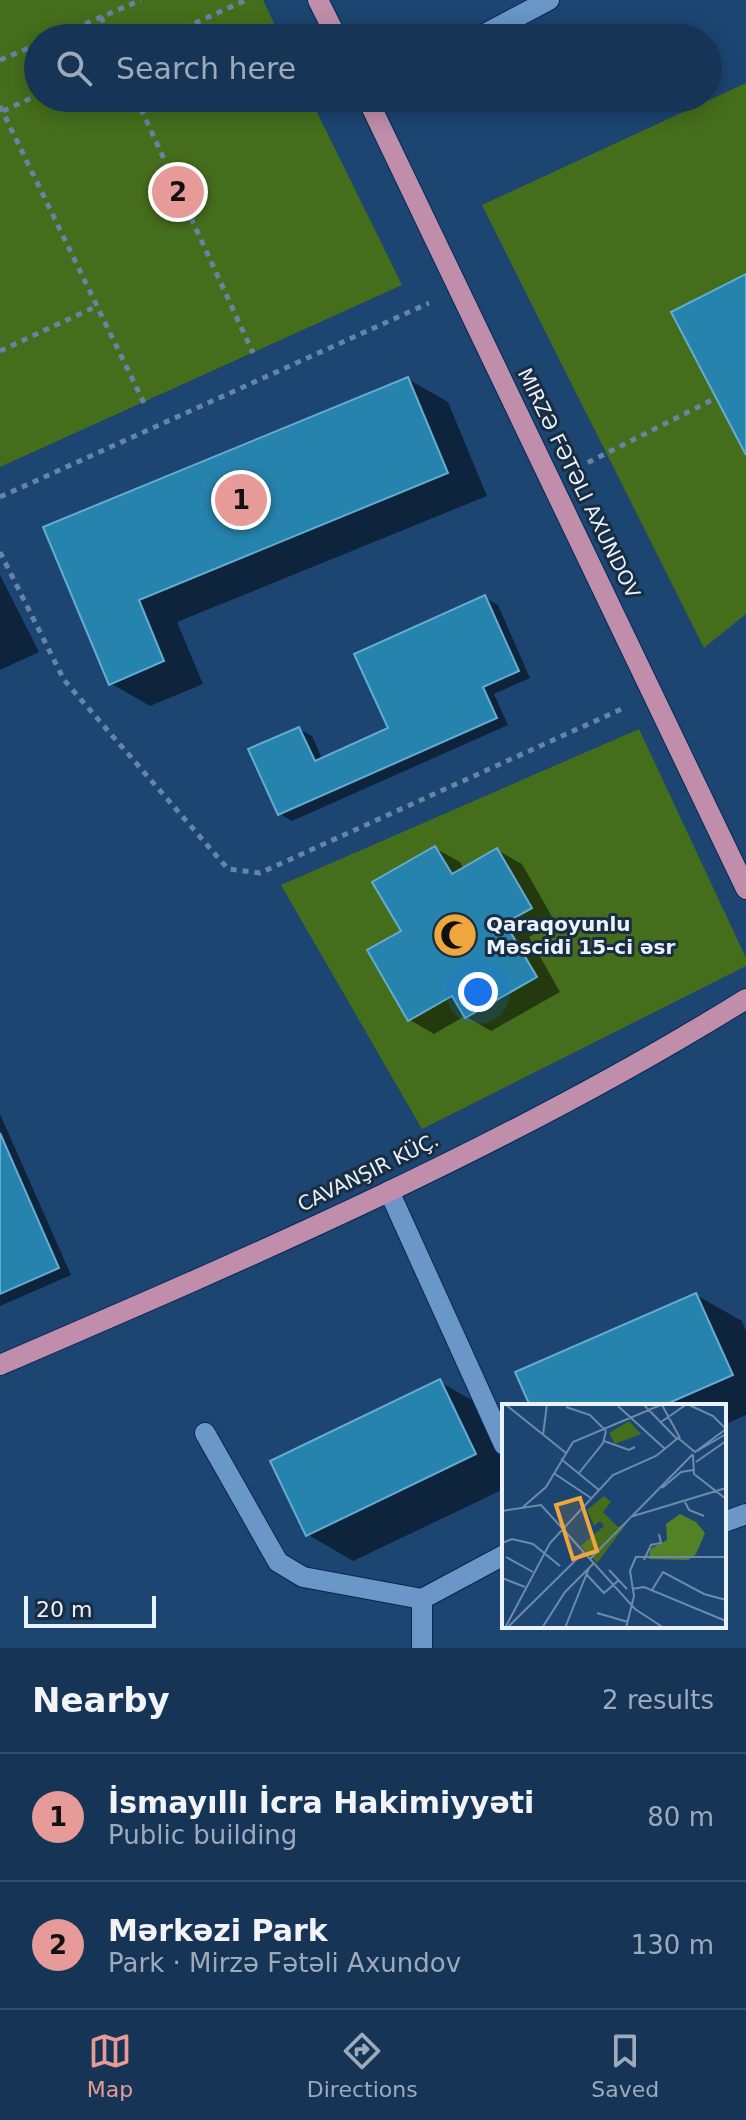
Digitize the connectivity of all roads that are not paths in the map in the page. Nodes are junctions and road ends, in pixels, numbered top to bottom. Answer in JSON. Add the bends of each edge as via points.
{"nodes":[{"id":1,"x":318,"y":0,"type":"edge"},
{"id":2,"x":549,"y":0,"type":"edge"},
{"id":3,"x":330,"y":24,"type":"edge"},
{"id":4,"x":504,"y":24,"type":"edge"},
{"id":5,"x":374,"y":112,"type":"edge"},
{"id":6,"x":746,"y":889,"type":"edge"},
{"id":7,"x":746,"y":999,"type":"edge"},
{"id":8,"x":389,"y":1191,"type":"junction"},
{"id":9,"x":0,"y":1365,"type":"edge"},
{"id":10,"x":205,"y":1433,"type":"dead end"},
{"id":11,"x":502,"y":1441,"type":"edge"},
{"id":12,"x":746,"y":1514,"type":"edge"},
{"id":13,"x":726,"y":1521,"type":"edge"},
{"id":14,"x":502,"y":1556,"type":"edge"},
{"id":15,"x":422,"y":1599,"type":"junction"},
{"id":16,"x":422,"y":1648,"type":"edge"}],
"edges":[{"from":1,"to":3,"type":"main road"},
{"from":2,"to":4,"type":"street"},
{"from":5,"to":6,"type":"main road","name":"MIRZƏ FƏTƏLI AXUNDOV"},
{"from":7,"to":8,"type":"main road","via":[[605,1081]]},
{"from":8,"to":9,"type":"main road"},
{"from":8,"to":11,"type":"street"},
{"from":10,"to":15,"type":"street","via":[[278,1562],[303,1577]]},
{"from":12,"to":13,"type":"street"},
{"from":14,"to":15,"type":"street"},
{"from":15,"to":16,"type":"street"}]}
